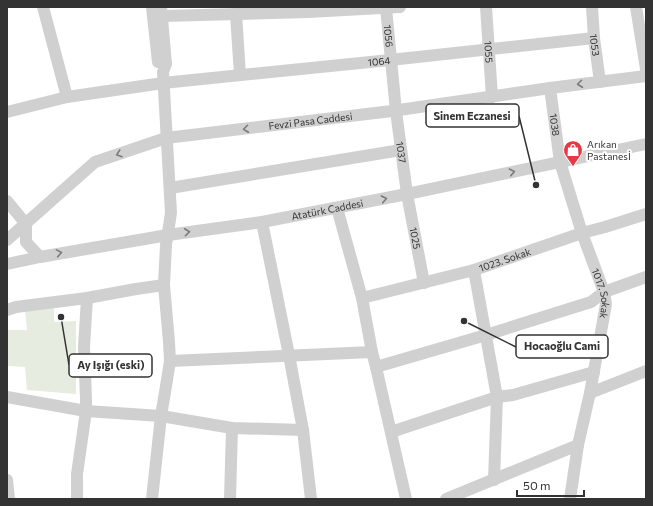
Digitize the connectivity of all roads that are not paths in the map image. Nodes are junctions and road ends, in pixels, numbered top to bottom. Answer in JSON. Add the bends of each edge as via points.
{"nodes":[{"id":1,"x":43,"y":7,"type":"edge"},
{"id":2,"x":152,"y":7,"type":"edge"},
{"id":3,"x":400,"y":7,"type":"edge"},
{"id":4,"x":486,"y":7,"type":"edge"},
{"id":5,"x":592,"y":7,"type":"edge"},
{"id":6,"x":636,"y":7,"type":"edge"},
{"id":7,"x":386,"y":8,"type":"edge"},
{"id":8,"x":162,"y":11,"type":"edge"},
{"id":9,"x":236,"y":14,"type":"junction"},
{"id":10,"x":594,"y":38,"type":"junction"},
{"id":11,"x":488,"y":50,"type":"junction"},
{"id":12,"x":390,"y":60,"type":"junction"},
{"id":13,"x":646,"y":69,"type":"edge"},
{"id":14,"x":240,"y":75,"type":"junction"},
{"id":15,"x":646,"y":76,"type":"edge"},
{"id":16,"x":163,"y":77,"type":"junction"},
{"id":17,"x":600,"y":82,"type":"junction"},
{"id":18,"x":550,"y":88,"type":"junction"},
{"id":19,"x":67,"y":97,"type":"junction"},
{"id":20,"x":492,"y":97,"type":"junction"},
{"id":21,"x":396,"y":111,"type":"junction"},
{"id":22,"x":7,"y":112,"type":"edge"},
{"id":23,"x":166,"y":138,"type":"junction"},
{"id":24,"x":646,"y":144,"type":"edge"},
{"id":25,"x":401,"y":150,"type":"junction"},
{"id":26,"x":560,"y":162,"type":"junction"},
{"id":27,"x":170,"y":188,"type":"junction"},
{"id":28,"x":407,"y":194,"type":"junction"},
{"id":29,"x":7,"y":201,"type":"edge"},
{"id":30,"x":337,"y":208,"type":"junction"},
{"id":31,"x":646,"y":214,"type":"edge"},
{"id":32,"x":262,"y":222,"type":"junction"},
{"id":33,"x":26,"y":224,"type":"junction"},
{"id":34,"x":582,"y":233,"type":"junction"},
{"id":35,"x":168,"y":235,"type":"junction"},
{"id":36,"x":7,"y":240,"type":"edge"},
{"id":37,"x":40,"y":257,"type":"junction"},
{"id":38,"x":7,"y":264,"type":"edge"},
{"id":39,"x":474,"y":270,"type":"junction"},
{"id":40,"x":646,"y":277,"type":"edge"},
{"id":41,"x":424,"y":283,"type":"junction"},
{"id":42,"x":164,"y":285,"type":"junction"},
{"id":43,"x":604,"y":292,"type":"junction"},
{"id":44,"x":87,"y":298,"type":"junction"},
{"id":45,"x":362,"y":298,"type":"junction"},
{"id":46,"x":7,"y":310,"type":"edge"},
{"id":47,"x":486,"y":335,"type":"junction"},
{"id":48,"x":372,"y":352,"type":"junction"},
{"id":49,"x":289,"y":355,"type":"junction"},
{"id":50,"x":170,"y":361,"type":"junction"},
{"id":51,"x":376,"y":367,"type":"junction"},
{"id":52,"x":646,"y":371,"type":"edge"},
{"id":53,"x":594,"y":372,"type":"junction"},
{"id":54,"x":590,"y":393,"type":"junction"},
{"id":55,"x":7,"y":397,"type":"edge"},
{"id":56,"x":497,"y":397,"type":"junction"},
{"id":57,"x":86,"y":411,"type":"junction"},
{"id":58,"x":161,"y":416,"type":"junction"},
{"id":59,"x":232,"y":428,"type":"junction"},
{"id":60,"x":303,"y":430,"type":"junction"},
{"id":61,"x":391,"y":432,"type":"junction"},
{"id":62,"x":578,"y":446,"type":"junction"},
{"id":63,"x":7,"y":480,"type":"edge"},
{"id":64,"x":494,"y":480,"type":"junction"},
{"id":65,"x":9,"y":499,"type":"edge"},
{"id":66,"x":77,"y":499,"type":"edge"},
{"id":67,"x":152,"y":499,"type":"edge"},
{"id":68,"x":230,"y":499,"type":"edge"},
{"id":69,"x":311,"y":499,"type":"edge"},
{"id":70,"x":406,"y":499,"type":"edge"},
{"id":71,"x":446,"y":499,"type":"edge"},
{"id":72,"x":570,"y":499,"type":"edge"}],
"edges":[{"from":1,"to":19,"type":"street"},
{"from":2,"to":16,"type":"street","via":[[158,65]]},
{"from":3,"to":7,"type":"street"},
{"from":4,"to":11,"type":"street","name":"1055"},
{"from":5,"to":10,"type":"street","name":"1053"},
{"from":6,"to":13,"type":"street"},
{"from":7,"to":9,"type":"street"},
{"from":7,"to":12,"type":"street","name":"1056"},
{"from":8,"to":9,"type":"street"},
{"from":8,"to":16,"type":"street","via":[[166,64]]},
{"from":9,"to":14,"type":"street"},
{"from":10,"to":11,"type":"street","name":"1064"},
{"from":10,"to":17,"type":"street","name":"1053"},
{"from":11,"to":12,"type":"street","name":"1064"},
{"from":11,"to":20,"type":"street","name":"1055"},
{"from":12,"to":14,"type":"street","name":"1064"},
{"from":12,"to":21,"type":"street","name":"1056"},
{"from":14,"to":16,"type":"street","name":"1064"},
{"from":15,"to":17,"type":"street","name":"Fevzi Pasa Caddesi"},
{"from":16,"to":19,"type":"street","name":"1064"},
{"from":16,"to":23,"type":"street"},
{"from":17,"to":18,"type":"street","name":"Fevzi Pasa Caddesi","one_way":true},
{"from":18,"to":20,"type":"street","name":"Fevzi Pasa Caddesi"},
{"from":18,"to":26,"type":"street","name":"1038"},
{"from":19,"to":22,"type":"street","name":"1064"},
{"from":20,"to":21,"type":"street","name":"Fevzi Pasa Caddesi"},
{"from":21,"to":23,"type":"street","name":"Fevzi Pasa Caddesi","one_way":true},
{"from":21,"to":25,"type":"street","name":"1037"},
{"from":23,"to":27,"type":"street"},
{"from":23,"to":33,"type":"street","name":"Fevzi Pasa Caddesi","one_way":true,"via":[[95,162]]},
{"from":24,"to":26,"type":"street","name":"Atatürk Caddesi"},
{"from":25,"to":27,"type":"street"},
{"from":25,"to":28,"type":"street","name":"1037"},
{"from":28,"to":26,"type":"street","name":"Atatürk Caddesi","one_way":true},
{"from":26,"to":34,"type":"street","name":"1017. Sokak"},
{"from":27,"to":35,"type":"street","via":[[171,213]]},
{"from":30,"to":28,"type":"street","name":"Atatürk Caddesi","one_way":true},
{"from":28,"to":41,"type":"street","name":"1025"},
{"from":29,"to":33,"type":"street"},
{"from":30,"to":32,"type":"street","name":"Atatürk Caddesi"},
{"from":30,"to":45,"type":"street"},
{"from":31,"to":34,"type":"street","name":"1023. Sokak"},
{"from":35,"to":32,"type":"street","name":"Atatürk Caddesi","one_way":true},
{"from":32,"to":49,"type":"street"},
{"from":33,"to":36,"type":"street","name":"Fevzi Pasa Caddesi"},
{"from":33,"to":37,"type":"street","via":[[26,242]]},
{"from":34,"to":39,"type":"street","name":"1023. Sokak"},
{"from":34,"to":43,"type":"street","name":"1017. Sokak"},
{"from":37,"to":35,"type":"street","name":"Atatürk Caddesi","one_way":true},
{"from":35,"to":42,"type":"street"},
{"from":37,"to":38,"type":"street","name":"Atatürk Caddesi"},
{"from":39,"to":41,"type":"street","name":"1023. Sokak"},
{"from":39,"to":47,"type":"street"},
{"from":40,"to":43,"type":"street"},
{"from":41,"to":45,"type":"street","name":"1023. Sokak"},
{"from":42,"to":44,"type":"street"},
{"from":42,"to":50,"type":"street"},
{"from":43,"to":47,"type":"street","via":[[591,302]]},
{"from":43,"to":53,"type":"street","name":"1017. Sokak","via":[[606,304]]},
{"from":44,"to":46,"type":"street"},
{"from":44,"to":57,"type":"street","via":[[84,347]]},
{"from":45,"to":48,"type":"street"},
{"from":47,"to":51,"type":"street"},
{"from":47,"to":56,"type":"street"},
{"from":48,"to":49,"type":"street"},
{"from":48,"to":51,"type":"street"},
{"from":49,"to":50,"type":"street"},
{"from":49,"to":60,"type":"street"},
{"from":50,"to":58,"type":"street"},
{"from":51,"to":61,"type":"street"},
{"from":52,"to":54,"type":"street"},
{"from":53,"to":54,"type":"street","name":"1017. Sokak"},
{"from":53,"to":56,"type":"street","via":[[513,395]]},
{"from":54,"to":62,"type":"street","name":"1017. Sokak"},
{"from":55,"to":57,"type":"street"},
{"from":56,"to":61,"type":"street"},
{"from":56,"to":64,"type":"street"},
{"from":57,"to":58,"type":"street"},
{"from":57,"to":66,"type":"street","via":[[77,474]]},
{"from":58,"to":59,"type":"street"},
{"from":58,"to":67,"type":"street"},
{"from":59,"to":60,"type":"street"},
{"from":59,"to":68,"type":"street"},
{"from":60,"to":69,"type":"street"},
{"from":61,"to":70,"type":"street"},
{"from":62,"to":64,"type":"street"},
{"from":62,"to":72,"type":"street","name":"1017. Sokak"},
{"from":63,"to":65,"type":"street"},
{"from":64,"to":71,"type":"street"}]}
